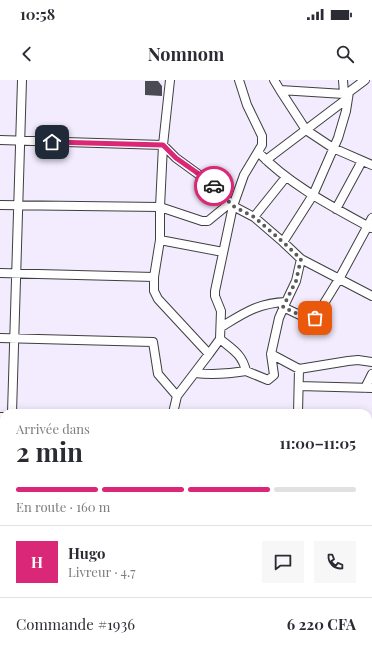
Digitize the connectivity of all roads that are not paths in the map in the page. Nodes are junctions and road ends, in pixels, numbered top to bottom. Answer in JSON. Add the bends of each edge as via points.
{"nodes":[{"id":1,"x":22,"y":80,"type":"edge"},
{"id":2,"x":170,"y":80,"type":"edge"},
{"id":3,"x":239,"y":80,"type":"edge"},
{"id":4,"x":274,"y":80,"type":"edge"},
{"id":5,"x":343,"y":80,"type":"edge"},
{"id":6,"x":365,"y":80,"type":"edge"},
{"id":7,"x":280,"y":90,"type":"junction"},
{"id":8,"x":347,"y":95,"type":"junction"},
{"id":9,"x":306,"y":130,"type":"junction"},
{"id":10,"x":0,"y":140,"type":"edge"},
{"id":11,"x":20,"y":141,"type":"junction"},
{"id":12,"x":163,"y":145,"type":"junction"},
{"id":13,"x":333,"y":148,"type":"junction"},
{"id":14,"x":258,"y":152,"type":"junction"},
{"id":15,"x":266,"y":160,"type":"junction"},
{"id":16,"x":362,"y":161,"type":"junction"},
{"id":17,"x":372,"y":165,"type":"edge"},
{"id":18,"x":286,"y":177,"type":"junction"},
{"id":19,"x":313,"y":195,"type":"junction"},
{"id":20,"x":0,"y":205,"type":"edge"},
{"id":21,"x":18,"y":205,"type":"junction"},
{"id":22,"x":232,"y":205,"type":"junction"},
{"id":23,"x":160,"y":207,"type":"junction"},
{"id":24,"x":336,"y":208,"type":"junction"},
{"id":25,"x":254,"y":217,"type":"junction"},
{"id":26,"x":372,"y":218,"type":"edge"},
{"id":27,"x":370,"y":228,"type":"edge"},
{"id":28,"x":160,"y":240,"type":"junction"},
{"id":29,"x":283,"y":242,"type":"junction"},
{"id":30,"x":223,"y":252,"type":"junction"},
{"id":31,"x":301,"y":259,"type":"junction"},
{"id":32,"x":0,"y":273,"type":"edge"},
{"id":33,"x":16,"y":273,"type":"junction"},
{"id":34,"x":154,"y":277,"type":"junction"},
{"id":35,"x":339,"y":279,"type":"junction"},
{"id":36,"x":372,"y":295,"type":"edge"},
{"id":37,"x":284,"y":305,"type":"junction"},
{"id":38,"x":221,"y":328,"type":"junction"},
{"id":39,"x":0,"y":338,"type":"edge"},
{"id":40,"x":14,"y":339,"type":"junction"},
{"id":41,"x":220,"y":339,"type":"junction"},
{"id":42,"x":209,"y":354,"type":"junction"},
{"id":43,"x":271,"y":354,"type":"junction"},
{"id":44,"x":372,"y":362,"type":"edge"},
{"id":45,"x":299,"y":368,"type":"junction"},
{"id":46,"x":246,"y":371,"type":"junction"},
{"id":47,"x":195,"y":372,"type":"junction"},
{"id":48,"x":372,"y":374,"type":"edge"},
{"id":49,"x":299,"y":386,"type":"junction"},
{"id":50,"x":369,"y":388,"type":"edge"},
{"id":51,"x":177,"y":396,"type":"junction"},
{"id":52,"x":12,"y":409,"type":"edge"},
{"id":53,"x":174,"y":409,"type":"edge"},
{"id":54,"x":298,"y":409,"type":"edge"}],
"edges":[{"from":1,"to":11,"type":"street"},
{"from":2,"to":12,"type":"street"},
{"from":3,"to":14,"type":"street","via":[[247,105],[262,136],[262,145]]},
{"from":4,"to":7,"type":"street"},
{"from":5,"to":8,"type":"street"},
{"from":6,"to":8,"type":"street"},
{"from":7,"to":8,"type":"street"},
{"from":7,"to":9,"type":"street"},
{"from":8,"to":9,"type":"street"},
{"from":8,"to":13,"type":"street","via":[[344,122]]},
{"from":9,"to":13,"type":"street"},
{"from":9,"to":15,"type":"street"},
{"from":10,"to":11,"type":"street"},
{"from":11,"to":12,"type":"street"},
{"from":11,"to":21,"type":"street"},
{"from":12,"to":22,"type":"street","via":[[209,182]]},
{"from":12,"to":23,"type":"street"},
{"from":13,"to":16,"type":"street"},
{"from":13,"to":19,"type":"street"},
{"from":14,"to":15,"type":"street"},
{"from":14,"to":22,"type":"street","via":[[244,175]]},
{"from":15,"to":18,"type":"street"},
{"from":16,"to":17,"type":"street"},
{"from":16,"to":24,"type":"street"},
{"from":18,"to":19,"type":"street"},
{"from":18,"to":25,"type":"street"},
{"from":19,"to":24,"type":"street"},
{"from":19,"to":29,"type":"street"},
{"from":20,"to":21,"type":"street"},
{"from":21,"to":23,"type":"street"},
{"from":21,"to":33,"type":"street"},
{"from":22,"to":23,"type":"street","via":[[208,221]]},
{"from":22,"to":25,"type":"street"},
{"from":22,"to":30,"type":"street"},
{"from":23,"to":28,"type":"street"},
{"from":24,"to":27,"type":"street"},
{"from":25,"to":29,"type":"street"},
{"from":26,"to":27,"type":"street"},
{"from":27,"to":35,"type":"street"},
{"from":28,"to":30,"type":"street"},
{"from":28,"to":34,"type":"street"},
{"from":29,"to":31,"type":"street"},
{"from":30,"to":38,"type":"street","via":[[215,290],[221,311]]},
{"from":31,"to":35,"type":"street"},
{"from":31,"to":37,"type":"street","via":[[296,281]]},
{"from":32,"to":33,"type":"street"},
{"from":33,"to":34,"type":"street"},
{"from":33,"to":40,"type":"street"},
{"from":34,"to":42,"type":"street","via":[[155,295]]},
{"from":35,"to":36,"type":"street"},
{"from":35,"to":37,"type":"street","via":[[315,318],[308,319]]},
{"from":37,"to":38,"type":"street","via":[[271,302],[258,306]]},
{"from":37,"to":43,"type":"street"},
{"from":38,"to":41,"type":"street"},
{"from":39,"to":40,"type":"street"},
{"from":40,"to":51,"type":"street","via":[[153,342],[158,374]]},
{"from":40,"to":52,"type":"street"},
{"from":41,"to":42,"type":"street"},
{"from":41,"to":46,"type":"street","via":[[238,354]]},
{"from":42,"to":47,"type":"street"},
{"from":43,"to":45,"type":"street"},
{"from":43,"to":46,"type":"street","via":[[274,375],[272,378],[268,380]]},
{"from":44,"to":45,"type":"street","via":[[358,360]]},
{"from":45,"to":49,"type":"street"},
{"from":46,"to":47,"type":"street","via":[[215,375]]},
{"from":47,"to":51,"type":"street"},
{"from":48,"to":50,"type":"street"},
{"from":49,"to":50,"type":"street"},
{"from":49,"to":54,"type":"street"},
{"from":51,"to":53,"type":"street"}]}
